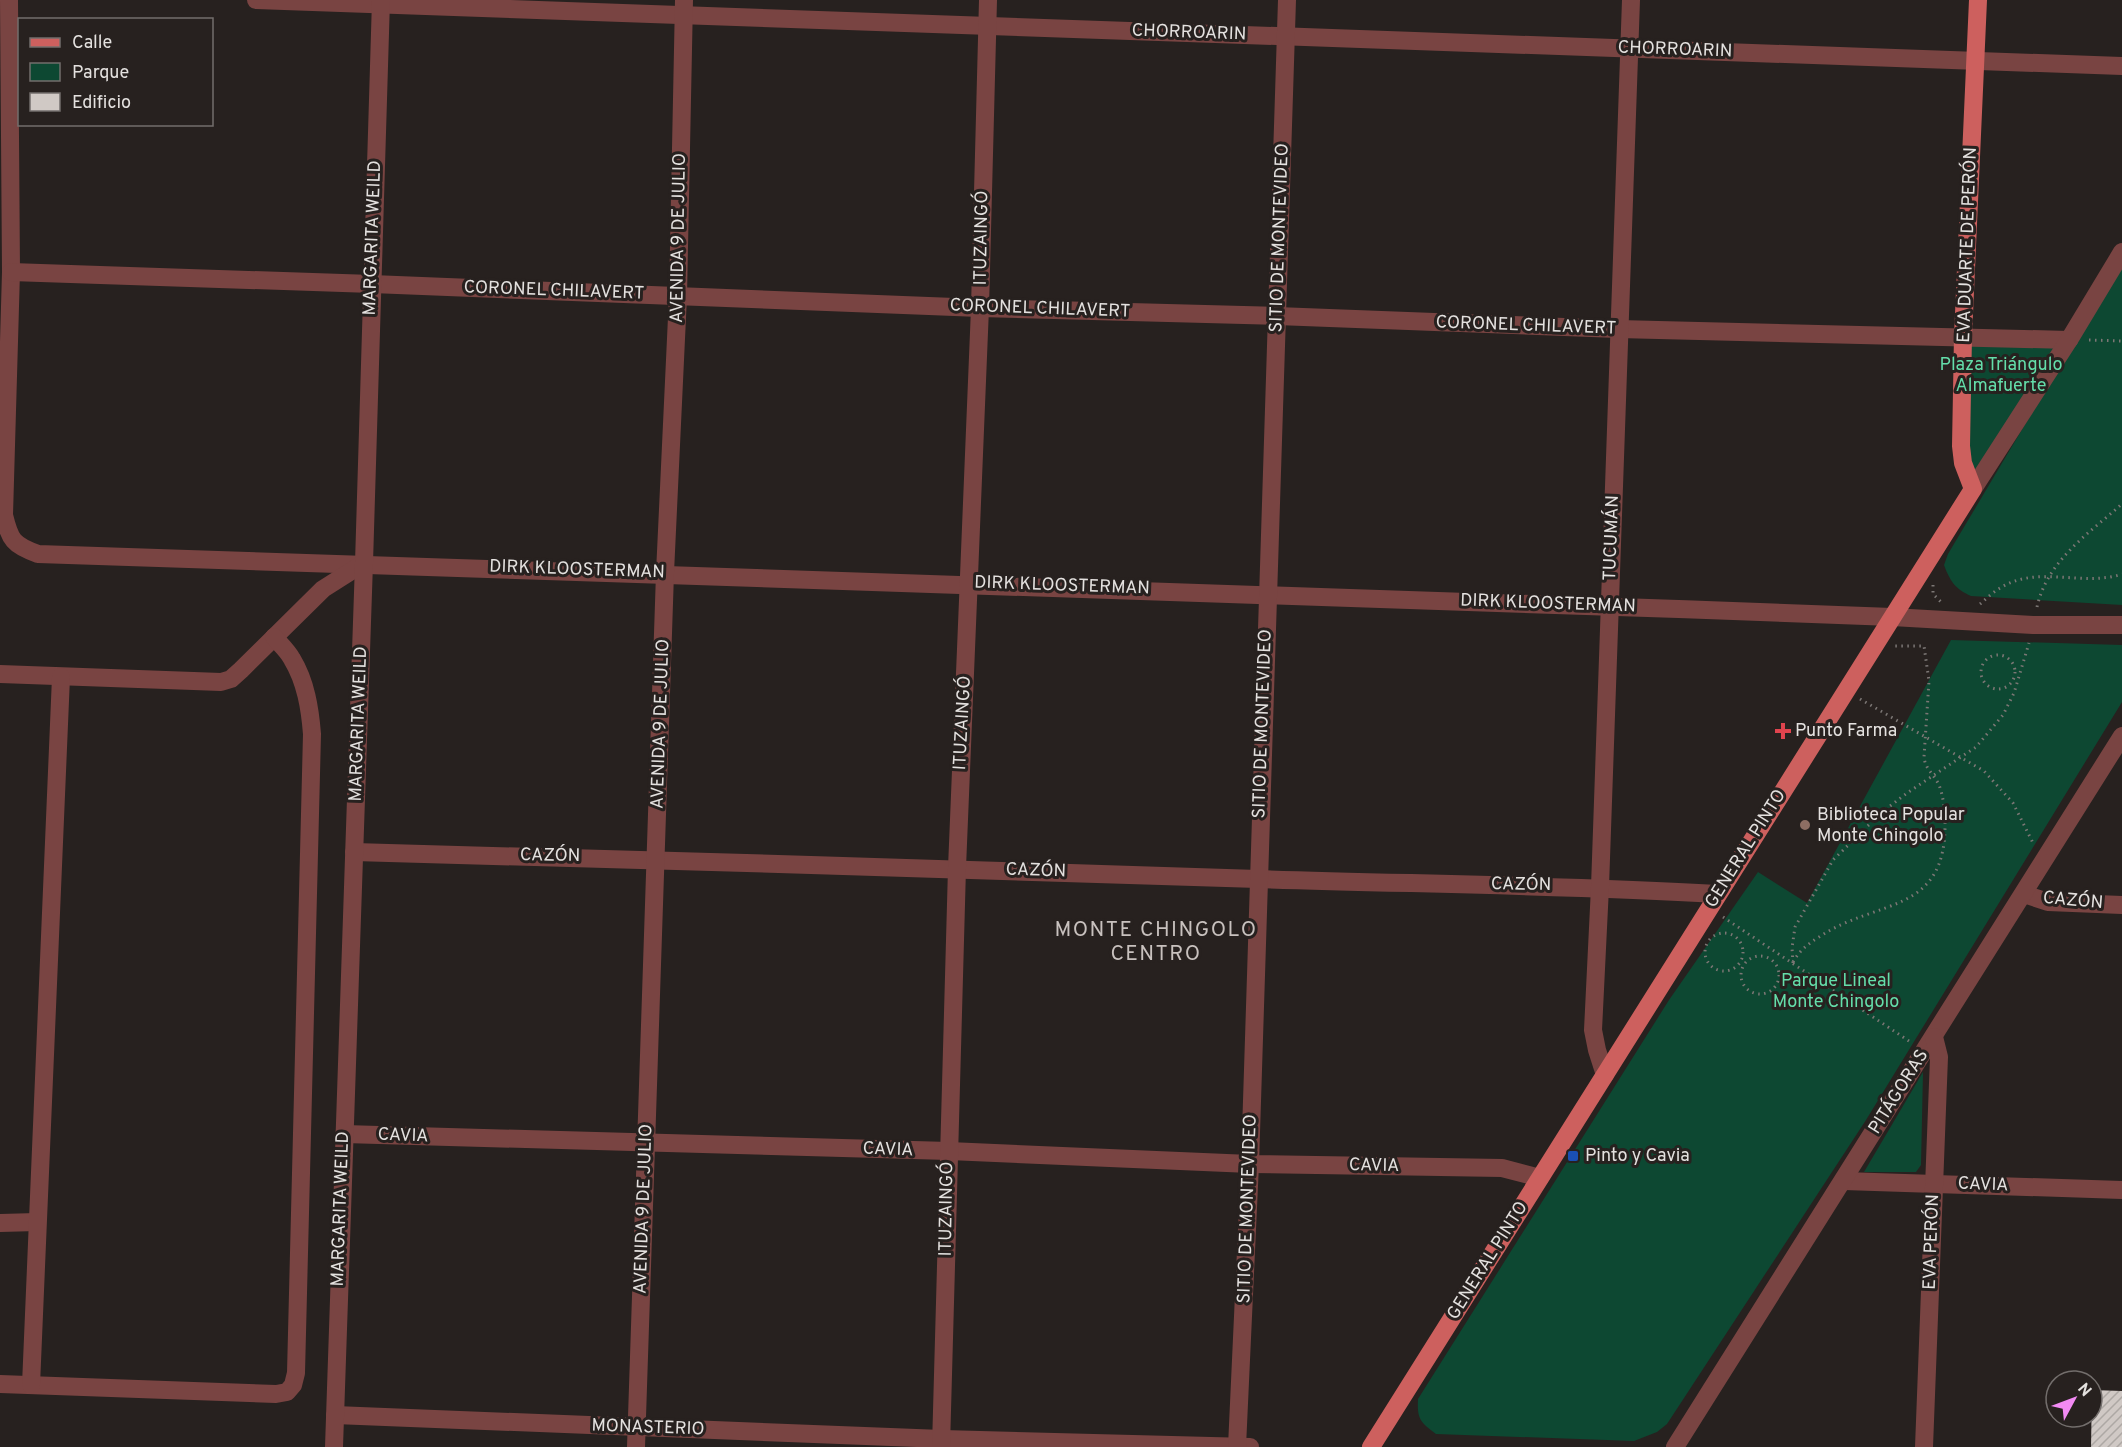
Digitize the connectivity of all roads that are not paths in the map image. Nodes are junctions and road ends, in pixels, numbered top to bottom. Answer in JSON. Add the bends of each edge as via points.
{"nodes":[{"id":1,"x":9,"y":0,"type":"edge"},
{"id":2,"x":256,"y":0,"type":"edge"},
{"id":3,"x":988,"y":0,"type":"edge"},
{"id":4,"x":1287,"y":0,"type":"edge"},
{"id":5,"x":1631,"y":0,"type":"edge"},
{"id":6,"x":1978,"y":0,"type":"edge"},
{"id":7,"x":381,"y":2,"type":"edge"},
{"id":8,"x":683,"y":8,"type":"edge"},
{"id":9,"x":987,"y":26,"type":"junction"},
{"id":10,"x":1286,"y":37,"type":"junction"},
{"id":11,"x":1629,"y":48,"type":"junction"},
{"id":12,"x":1976,"y":61,"type":"junction"},
{"id":13,"x":2122,"y":66,"type":"edge"},
{"id":14,"x":5,"y":245,"type":"edge"},
{"id":15,"x":2122,"y":252,"type":"edge"},
{"id":16,"x":11,"y":272,"type":"junction"},
{"id":17,"x":372,"y":284,"type":"junction"},
{"id":18,"x":678,"y":296,"type":"junction"},
{"id":19,"x":980,"y":308,"type":"junction"},
{"id":20,"x":1278,"y":316,"type":"junction"},
{"id":21,"x":1618,"y":329,"type":"junction"},
{"id":22,"x":1963,"y":336,"type":"junction"},
{"id":23,"x":2069,"y":340,"type":"junction"},
{"id":24,"x":1973,"y":489,"type":"junction"},
{"id":25,"x":364,"y":563,"type":"junction"},
{"id":26,"x":665,"y":573,"type":"junction"},
{"id":27,"x":970,"y":583,"type":"junction"},
{"id":28,"x":1267,"y":594,"type":"junction"},
{"id":29,"x":1609,"y":606,"type":"junction"},
{"id":30,"x":1893,"y":617,"type":"junction"},
{"id":31,"x":2122,"y":625,"type":"edge"},
{"id":32,"x":274,"y":637,"type":"junction"},
{"id":33,"x":0,"y":674,"type":"edge"},
{"id":34,"x":61,"y":677,"type":"junction"},
{"id":35,"x":2122,"y":736,"type":"edge"},
{"id":36,"x":354,"y":852,"type":"junction"},
{"id":37,"x":657,"y":859,"type":"junction"},
{"id":38,"x":957,"y":868,"type":"junction"},
{"id":39,"x":1259,"y":879,"type":"junction"},
{"id":40,"x":1600,"y":887,"type":"junction"},
{"id":41,"x":2024,"y":894,"type":"junction"},
{"id":42,"x":1713,"y":901,"type":"junction"},
{"id":43,"x":2122,"y":905,"type":"edge"},
{"id":44,"x":1929,"y":1044,"type":"junction"},
{"id":45,"x":1605,"y":1075,"type":"junction"},
{"id":46,"x":344,"y":1134,"type":"junction"},
{"id":47,"x":647,"y":1143,"type":"junction"},
{"id":48,"x":949,"y":1151,"type":"junction"},
{"id":49,"x":1250,"y":1164,"type":"junction"},
{"id":50,"x":1540,"y":1178,"type":"junction"},
{"id":51,"x":1844,"y":1181,"type":"junction"},
{"id":52,"x":1934,"y":1184,"type":"junction"},
{"id":53,"x":2122,"y":1190,"type":"edge"},
{"id":54,"x":37,"y":1222,"type":"junction"},
{"id":55,"x":0,"y":1223,"type":"edge"},
{"id":56,"x":0,"y":1384,"type":"edge"},
{"id":57,"x":31,"y":1385,"type":"junction"},
{"id":58,"x":335,"y":1415,"type":"junction"},
{"id":59,"x":636,"y":1428,"type":"junction"},
{"id":60,"x":942,"y":1443,"type":"edge"},
{"id":61,"x":334,"y":1447,"type":"edge"},
{"id":62,"x":636,"y":1447,"type":"edge"},
{"id":63,"x":1237,"y":1447,"type":"edge"},
{"id":64,"x":1250,"y":1447,"type":"edge"},
{"id":65,"x":1371,"y":1447,"type":"edge"},
{"id":66,"x":1675,"y":1447,"type":"edge"},
{"id":67,"x":1924,"y":1447,"type":"edge"}],
"edges":[{"from":1,"to":14,"type":"street"},
{"from":2,"to":7,"type":"street","name":"CHORROARIN"},
{"from":3,"to":9,"type":"street","name":"ITUZAINGÓ"},
{"from":4,"to":10,"type":"street","name":"SITIO DE MONTEVIDEO"},
{"from":5,"to":11,"type":"street","name":"TUCUMÁN"},
{"from":6,"to":12,"type":"main road","name":"EVA DUARTE DE PERÓN"},
{"from":7,"to":8,"type":"street","name":"CHORROARIN"},
{"from":7,"to":17,"type":"street","name":"MARGARITA WEILD"},
{"from":8,"to":9,"type":"street","name":"CHORROARIN"},
{"from":8,"to":18,"type":"street","name":"AVENIDA 9 DE JULIO"},
{"from":9,"to":10,"type":"street","name":"CHORROARIN"},
{"from":9,"to":19,"type":"street","name":"ITUZAINGÓ"},
{"from":10,"to":11,"type":"street","name":"CHORROARIN"},
{"from":10,"to":20,"type":"street","name":"SITIO DE MONTEVIDEO"},
{"from":11,"to":12,"type":"street","name":"CHORROARIN"},
{"from":11,"to":21,"type":"street","name":"TUCUMÁN"},
{"from":12,"to":13,"type":"street","name":"CHORROARIN"},
{"from":12,"to":22,"type":"main road","name":"EVA DUARTE DE PERÓN"},
{"from":14,"to":16,"type":"street"},
{"from":15,"to":23,"type":"street","name":"GENERAL PINTO"},
{"from":16,"to":17,"type":"street","name":"CORONEL CHILAVERT"},
{"from":16,"to":25,"type":"street","name":"DIRK KLOOSTERMAN","via":[[4,514],[9,535],[22,548],[38,554]]},
{"from":17,"to":18,"type":"street","name":"CORONEL CHILAVERT"},
{"from":17,"to":25,"type":"street","name":"MARGARITA WEILD"},
{"from":18,"to":19,"type":"street","name":"CORONEL CHILAVERT"},
{"from":18,"to":26,"type":"street","name":"AVENIDA 9 DE JULIO"},
{"from":19,"to":20,"type":"street","name":"CORONEL CHILAVERT"},
{"from":19,"to":27,"type":"street","name":"ITUZAINGÓ"},
{"from":20,"to":21,"type":"street","name":"CORONEL CHILAVERT"},
{"from":20,"to":28,"type":"street","name":"SITIO DE MONTEVIDEO"},
{"from":21,"to":22,"type":"street","name":"CORONEL CHILAVERT"},
{"from":21,"to":29,"type":"street","name":"TUCUMÁN"},
{"from":22,"to":23,"type":"street","name":"CORONEL CHILAVERT"},
{"from":22,"to":24,"type":"main road","name":"EVA DUARTE DE PERÓN","via":[[1961,446]]},
{"from":23,"to":24,"type":"street","name":"GENERAL PINTO"},
{"from":24,"to":30,"type":"main road","name":"GENERAL PINTO"},
{"from":25,"to":26,"type":"street","name":"DIRK KLOOSTERMAN"},
{"from":25,"to":32,"type":"street","via":[[323,589]]},
{"from":25,"to":36,"type":"street","name":"MARGARITA WEILD"},
{"from":26,"to":27,"type":"street","name":"DIRK KLOOSTERMAN"},
{"from":26,"to":37,"type":"street","name":"AVENIDA 9 DE JULIO"},
{"from":27,"to":28,"type":"street","name":"DIRK KLOOSTERMAN"},
{"from":27,"to":38,"type":"street","name":"ITUZAINGÓ"},
{"from":28,"to":29,"type":"street","name":"DIRK KLOOSTERMAN"},
{"from":28,"to":39,"type":"street","name":"SITIO DE MONTEVIDEO"},
{"from":29,"to":30,"type":"street","name":"DIRK KLOOSTERMAN"},
{"from":29,"to":40,"type":"street","name":"TUCUMÁN"},
{"from":30,"to":31,"type":"street","name":"DIRK KLOOSTERMAN","via":[[2035,616]]},
{"from":30,"to":42,"type":"main road","name":"GENERAL PINTO"},
{"from":32,"to":34,"type":"street","via":[[242,670],[221,682]]},
{"from":32,"to":57,"type":"street","via":[[292,659],[303,683],[312,734],[293,1385],[287,1392],[276,1394]]},
{"from":33,"to":34,"type":"street"},
{"from":34,"to":54,"type":"street"},
{"from":35,"to":41,"type":"street","name":"PITÁGORAS"},
{"from":36,"to":37,"type":"street","name":"CAZÓN"},
{"from":36,"to":46,"type":"street","name":"MARGARITA WEILD"},
{"from":37,"to":38,"type":"street","name":"CAZÓN"},
{"from":37,"to":47,"type":"street","name":"AVENIDA 9 DE JULIO"},
{"from":38,"to":39,"type":"street","name":"CAZÓN"},
{"from":38,"to":48,"type":"street","name":"ITUZAINGÓ"},
{"from":39,"to":40,"type":"street","name":"CAZÓN"},
{"from":39,"to":49,"type":"street","name":"SITIO DE MONTEVIDEO"},
{"from":40,"to":42,"type":"street","name":"CAZÓN"},
{"from":40,"to":45,"type":"street","name":"TUCUMÁN","via":[[1593,1030]]},
{"from":41,"to":43,"type":"street","name":"CAZÓN","via":[[2048,902]]},
{"from":41,"to":44,"type":"street","name":"PITÁGORAS"},
{"from":42,"to":45,"type":"main road","name":"GENERAL PINTO"},
{"from":44,"to":51,"type":"street","name":"PITÁGORAS"},
{"from":44,"to":52,"type":"street","name":"EVA PERÓN","via":[[1939,1057]]},
{"from":45,"to":50,"type":"main road","name":"GENERAL PINTO"},
{"from":46,"to":47,"type":"street","name":"CAVIA"},
{"from":46,"to":58,"type":"street","name":"MARGARITA WEILD"},
{"from":47,"to":48,"type":"street","name":"CAVIA"},
{"from":47,"to":59,"type":"street","name":"AVENIDA 9 DE JULIO"},
{"from":48,"to":49,"type":"street","name":"CAVIA"},
{"from":48,"to":60,"type":"street","name":"ITUZAINGÓ"},
{"from":49,"to":50,"type":"street","name":"CAVIA","via":[[1502,1168]]},
{"from":49,"to":63,"type":"street","name":"SITIO DE MONTEVIDEO"},
{"from":50,"to":65,"type":"main road","name":"GENERAL PINTO"},
{"from":51,"to":52,"type":"street","name":"CAVIA"},
{"from":51,"to":66,"type":"street","name":"PITÁGORAS"},
{"from":52,"to":53,"type":"street","name":"CAVIA"},
{"from":52,"to":67,"type":"street","name":"EVA PERÓN"},
{"from":54,"to":55,"type":"street"},
{"from":54,"to":57,"type":"street"},
{"from":56,"to":57,"type":"street"},
{"from":58,"to":59,"type":"street","name":"MONASTERIO"},
{"from":58,"to":61,"type":"street","name":"MARGARITA WEILD"},
{"from":59,"to":60,"type":"street","name":"MONASTERIO"},
{"from":59,"to":62,"type":"street","name":"AVENIDA 9 DE JULIO"},
{"from":60,"to":63,"type":"street","name":"MONASTERIO"},
{"from":63,"to":64,"type":"street","name":"MONASTERIO"}]}
